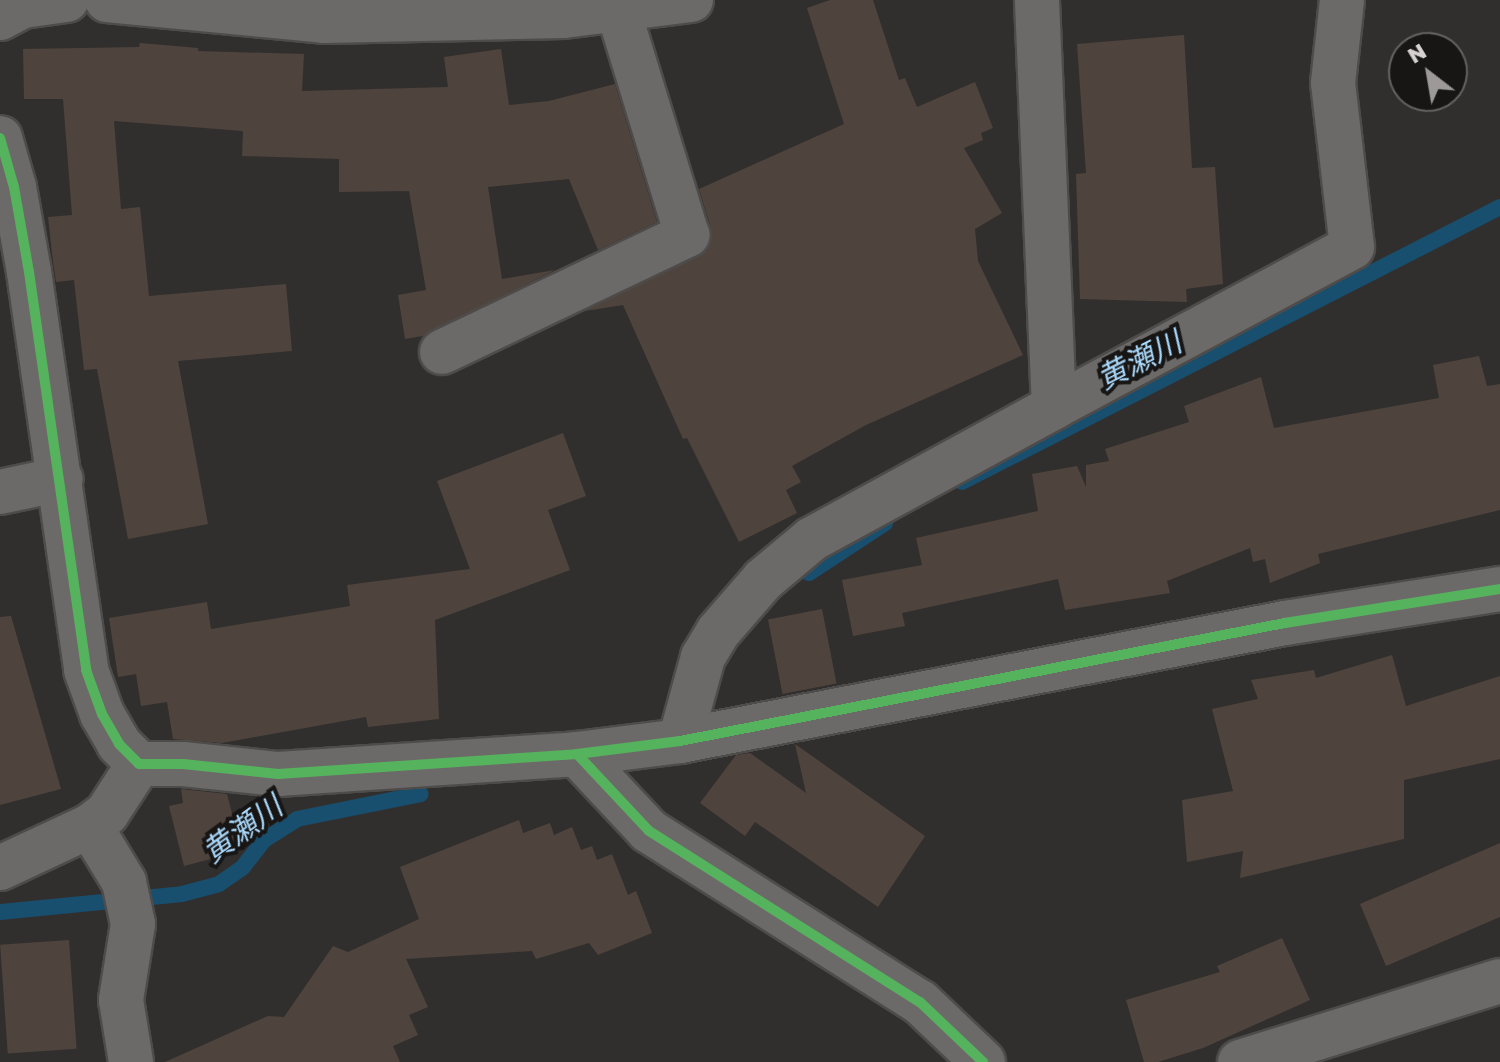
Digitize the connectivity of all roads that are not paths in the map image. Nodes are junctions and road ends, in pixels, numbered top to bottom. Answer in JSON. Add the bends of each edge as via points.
{"nodes":[{"id":1,"x":67,"y":0,"type":"edge"},
{"id":2,"x":107,"y":0,"type":"edge"},
{"id":3,"x":691,"y":0,"type":"edge"},
{"id":4,"x":1037,"y":0,"type":"edge"},
{"id":5,"x":1342,"y":0,"type":"edge"},
{"id":6,"x":618,"y":10,"type":"junction"},
{"id":7,"x":0,"y":18,"type":"edge"},
{"id":8,"x":0,"y":138,"type":"edge"},
{"id":9,"x":442,"y":352,"type":"dead end"},
{"id":10,"x":1054,"y":407,"type":"junction"},
{"id":11,"x":61,"y":479,"type":"junction"},
{"id":12,"x":0,"y":492,"type":"edge"},
{"id":13,"x":1500,"y":589,"type":"edge"},
{"id":14,"x":680,"y":741,"type":"junction"},
{"id":15,"x":577,"y":754,"type":"junction"},
{"id":16,"x":139,"y":764,"type":"junction"},
{"id":17,"x":99,"y":838,"type":"junction"},
{"id":18,"x":0,"y":868,"type":"edge"},
{"id":19,"x":1500,"y":981,"type":"edge"},
{"id":20,"x":131,"y":1062,"type":"edge"},
{"id":21,"x":983,"y":1062,"type":"edge"},
{"id":22,"x":1240,"y":1062,"type":"edge"}],
"edges":[{"from":1,"to":7,"type":"street","via":[[23,6]]},
{"from":2,"to":6,"type":"street","via":[[324,21]]},
{"from":3,"to":6,"type":"street"},
{"from":4,"to":10,"type":"street"},
{"from":5,"to":10,"type":"street","via":[[1333,83],[1352,247]]},
{"from":6,"to":9,"type":"street","via":[[687,235]]},
{"from":8,"to":11,"type":"street","via":[[17,201]]},
{"from":10,"to":14,"type":"street","via":[[812,539],[763,580],[703,657]]},
{"from":11,"to":12,"type":"street"},
{"from":11,"to":16,"type":"street","via":[[86,670],[102,714],[119,744]]},
{"from":13,"to":14,"type":"street","via":[[1285,623]]},
{"from":14,"to":15,"type":"street"},
{"from":15,"to":16,"type":"street","via":[[278,774]]},
{"from":15,"to":21,"type":"street","via":[[649,831],[920,1002]]},
{"from":16,"to":17,"type":"street","via":[[107,813]]},
{"from":17,"to":18,"type":"street"},
{"from":17,"to":20,"type":"street","via":[[124,882],[133,924],[121,1000]]},
{"from":19,"to":22,"type":"street"}]}
